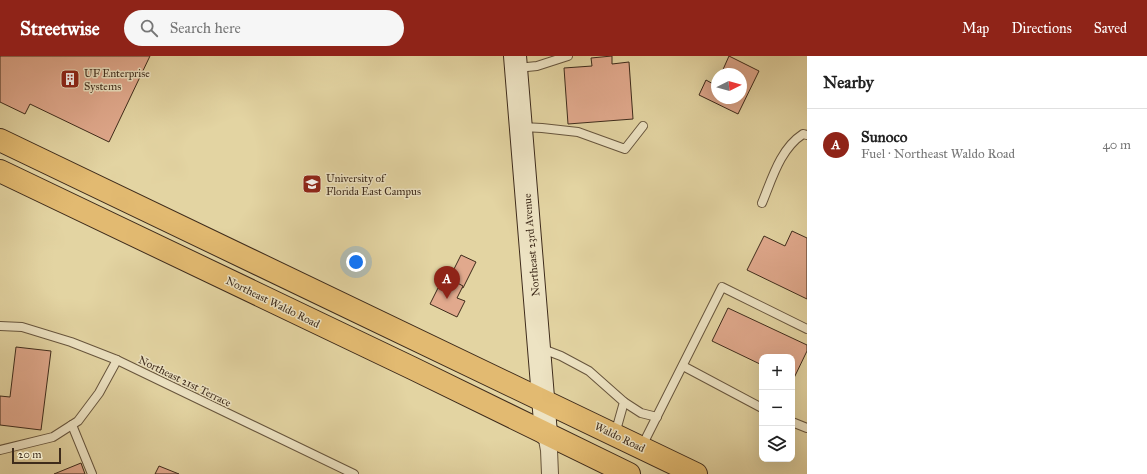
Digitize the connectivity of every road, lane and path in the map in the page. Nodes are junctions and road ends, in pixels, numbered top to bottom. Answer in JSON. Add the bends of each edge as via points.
{"nodes":[{"id":1,"x":568,"y":56,"type":"edge"},
{"id":2,"x":516,"y":62,"type":"edge"},
{"id":3,"x":643,"y":126,"type":"dead end"},
{"id":4,"x":521,"y":127,"type":"junction"},
{"id":5,"x":807,"y":135,"type":"edge"},
{"id":6,"x":0,"y":140,"type":"edge"},
{"id":7,"x":0,"y":171,"type":"edge"},
{"id":8,"x":762,"y":203,"type":"dead end"},
{"id":9,"x":275,"y":272,"type":"junction"},
{"id":10,"x":264,"y":298,"type":"junction"},
{"id":11,"x":0,"y":326,"type":"edge"},
{"id":12,"x":807,"y":329,"type":"edge"},
{"id":13,"x":540,"y":348,"type":"junction"},
{"id":14,"x":116,"y":360,"type":"junction"},
{"id":15,"x":683,"y":366,"type":"junction"},
{"id":16,"x":543,"y":400,"type":"junction"},
{"id":17,"x":624,"y":402,"type":"junction"},
{"id":18,"x":759,"y":406,"type":"edge"},
{"id":19,"x":657,"y":417,"type":"junction"},
{"id":20,"x":795,"y":423,"type":"edge"},
{"id":21,"x":72,"y":425,"type":"junction"},
{"id":22,"x":807,"y":428,"type":"edge"},
{"id":23,"x":546,"y":434,"type":"junction"},
{"id":24,"x":614,"y":434,"type":"junction"},
{"id":25,"x":642,"y":447,"type":"junction"},
{"id":26,"x":0,"y":450,"type":"edge"},
{"id":27,"x":92,"y":474,"type":"edge"},
{"id":28,"x":354,"y":474,"type":"edge"},
{"id":29,"x":550,"y":474,"type":"edge"},
{"id":30,"x":629,"y":474,"type":"edge"},
{"id":31,"x":696,"y":474,"type":"edge"}],
"edges":[{"from":1,"to":2,"type":"lane","via":[[537,66]]},
{"from":2,"to":4,"type":"main road","name":"Northeast 23rd Avenue"},
{"from":3,"to":4,"type":"lane","via":[[625,149],[578,132]]},
{"from":4,"to":13,"type":"main road","name":"Northeast 23rd Avenue"},
{"from":5,"to":8,"type":"lane","via":[[803,134],[795,139],[788,147]]},
{"from":6,"to":9,"type":"highway"},
{"from":7,"to":10,"type":"highway","name":"Northeast Waldo Road"},
{"from":9,"to":10,"type":"highway"},
{"from":9,"to":16,"type":"highway"},
{"from":10,"to":23,"type":"highway","name":"Northeast Waldo Road"},
{"from":11,"to":14,"type":"lane","name":"Northeast 21st Terrace","via":[[22,327],[71,342]]},
{"from":12,"to":15,"type":"lane","via":[[722,287]]},
{"from":13,"to":16,"type":"main road","name":"Northeast 23rd Avenue"},
{"from":13,"to":17,"type":"lane","via":[[589,371]]},
{"from":14,"to":21,"type":"lane","via":[[99,393],[78,421]]},
{"from":14,"to":28,"type":"lane","name":"Northeast 21st Terrace"},
{"from":15,"to":18,"type":"lane"},
{"from":15,"to":19,"type":"lane"},
{"from":16,"to":23,"type":"main road","name":"Northeast 23rd Avenue"},
{"from":16,"to":24,"type":"highway","name":"Waldo Road"},
{"from":17,"to":19,"type":"lane","via":[[641,413]]},
{"from":17,"to":24,"type":"lane"},
{"from":19,"to":25,"type":"lane"},
{"from":20,"to":22,"type":"lane"},
{"from":21,"to":26,"type":"lane","via":[[53,437]]},
{"from":21,"to":27,"type":"lane"},
{"from":23,"to":29,"type":"street"},
{"from":23,"to":30,"type":"highway"},
{"from":24,"to":25,"type":"highway","name":"Waldo Road"},
{"from":25,"to":31,"type":"highway","name":"Waldo Road"}]}
